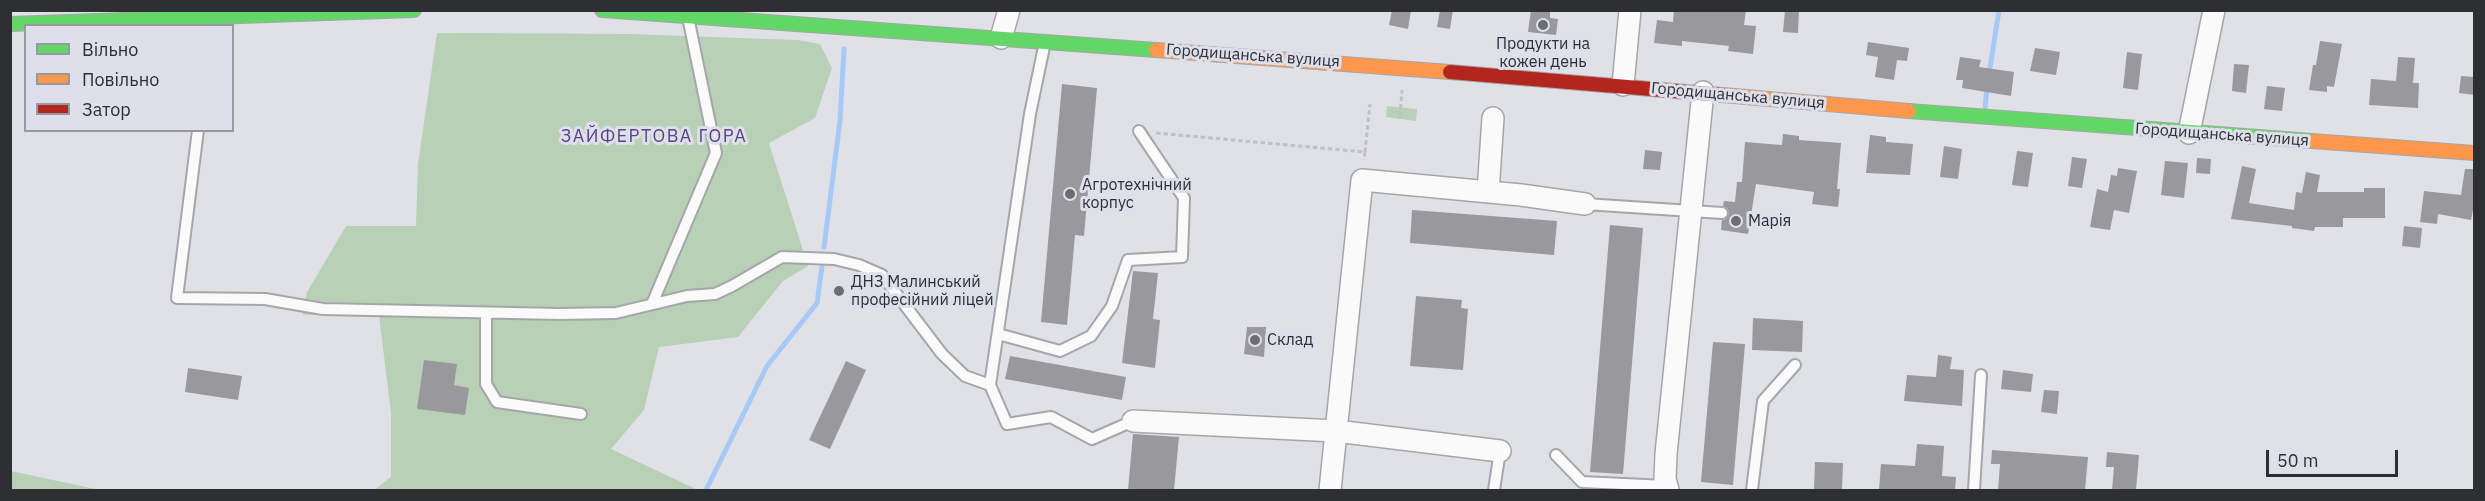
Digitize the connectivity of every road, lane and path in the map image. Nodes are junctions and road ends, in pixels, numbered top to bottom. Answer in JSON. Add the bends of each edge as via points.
{"nodes":[{"id":1,"x":414,"y":10,"type":"edge"},
{"id":2,"x":602,"y":10,"type":"edge"},
{"id":3,"x":1009,"y":10,"type":"edge"},
{"id":4,"x":1630,"y":10,"type":"edge"},
{"id":5,"x":2214,"y":10,"type":"edge"},
{"id":6,"x":688,"y":16,"type":"junction"},
{"id":7,"x":212,"y":21,"type":"edge"},
{"id":8,"x":10,"y":24,"type":"edge"},
{"id":9,"x":1001,"y":38,"type":"junction"},
{"id":10,"x":1045,"y":41,"type":"junction"},
{"id":11,"x":1623,"y":85,"type":"junction"},
{"id":12,"x":1402,"y":90,"type":"dead end"},
{"id":13,"x":1703,"y":92,"type":"junction"},
{"id":14,"x":1370,"y":104,"type":"dead end"},
{"id":15,"x":1400,"y":116,"type":"dead end"},
{"id":16,"x":1493,"y":118,"type":"dead end"},
{"id":17,"x":1139,"y":131,"type":"joint"},
{"id":18,"x":198,"y":132,"type":"edge"},
{"id":19,"x":2189,"y":133,"type":"junction"},
{"id":20,"x":1365,"y":152,"type":"junction"},
{"id":21,"x":2475,"y":153,"type":"edge"},
{"id":22,"x":1362,"y":180,"type":"junction"},
{"id":23,"x":1488,"y":192,"type":"junction"},
{"id":24,"x":1585,"y":204,"type":"joint"},
{"id":25,"x":1691,"y":210,"type":"junction"},
{"id":26,"x":1722,"y":213,"type":"dead end"},
{"id":27,"x":652,"y":304,"type":"junction"},
{"id":28,"x":486,"y":313,"type":"junction"},
{"id":29,"x":998,"y":334,"type":"junction"},
{"id":30,"x":1795,"y":365,"type":"dead end"},
{"id":31,"x":1981,"y":375,"type":"dead end"},
{"id":32,"x":990,"y":385,"type":"junction"},
{"id":33,"x":581,"y":414,"type":"dead end"},
{"id":34,"x":1133,"y":421,"type":"joint"},
{"id":35,"x":1336,"y":430,"type":"junction"},
{"id":36,"x":1500,"y":451,"type":"joint"},
{"id":37,"x":1556,"y":455,"type":"dead end"},
{"id":38,"x":1667,"y":488,"type":"edge"},
{"id":39,"x":1330,"y":490,"type":"edge"},
{"id":40,"x":1494,"y":490,"type":"edge"},
{"id":41,"x":1752,"y":490,"type":"edge"},
{"id":42,"x":1974,"y":490,"type":"edge"}],
"edges":[{"from":1,"to":7,"type":"street"},
{"from":2,"to":6,"type":"street","name":"Городищанська вулиця"},
{"from":3,"to":9,"type":"street"},
{"from":4,"to":11,"type":"street"},
{"from":5,"to":19,"type":"street"},
{"from":6,"to":9,"type":"street","name":"Городищанська вулиця"},
{"from":6,"to":27,"type":"lane","via":[[716,153]]},
{"from":7,"to":8,"type":"street"},
{"from":9,"to":10,"type":"street","name":"Городищанська вулиця"},
{"from":10,"to":11,"type":"street","name":"Городищанська вулиця"},
{"from":10,"to":29,"type":"lane","via":[[1030,114]]},
{"from":11,"to":13,"type":"street","name":"Городищанська вулиця"},
{"from":12,"to":15,"type":"path"},
{"from":13,"to":19,"type":"street","name":"Городищанська вулиця"},
{"from":13,"to":25,"type":"street"},
{"from":14,"to":20,"type":"path"},
{"from":16,"to":23,"type":"street"},
{"from":17,"to":20,"type":"path"},
{"from":17,"to":29,"type":"lane","via":[[1184,198],[1182,257],[1128,260],[1112,306],[1091,336],[1060,351]]},
{"from":18,"to":28,"type":"lane","via":[[177,298],[265,299],[323,309]]},
{"from":19,"to":21,"type":"street","name":"Городищанська вулиця"},
{"from":20,"to":22,"type":"path"},
{"from":22,"to":23,"type":"street"},
{"from":22,"to":35,"type":"street"},
{"from":23,"to":24,"type":"street"},
{"from":24,"to":25,"type":"lane"},
{"from":25,"to":26,"type":"lane"},
{"from":25,"to":38,"type":"street","via":[[1666,454]]},
{"from":27,"to":28,"type":"lane","via":[[616,313]]},
{"from":27,"to":32,"type":"lane","via":[[715,294],[782,257],[834,259],[882,275],[942,354],[965,376]]},
{"from":28,"to":33,"type":"lane","via":[[486,384],[497,402]]},
{"from":29,"to":32,"type":"lane"},
{"from":30,"to":41,"type":"lane","via":[[1763,401]]},
{"from":31,"to":42,"type":"lane"},
{"from":32,"to":34,"type":"lane","via":[[1007,424],[1051,417],[1092,439]]},
{"from":34,"to":35,"type":"street"},
{"from":35,"to":36,"type":"street"},
{"from":35,"to":39,"type":"street"},
{"from":36,"to":40,"type":"lane"},
{"from":37,"to":38,"type":"lane","via":[[1582,482]]}]}
